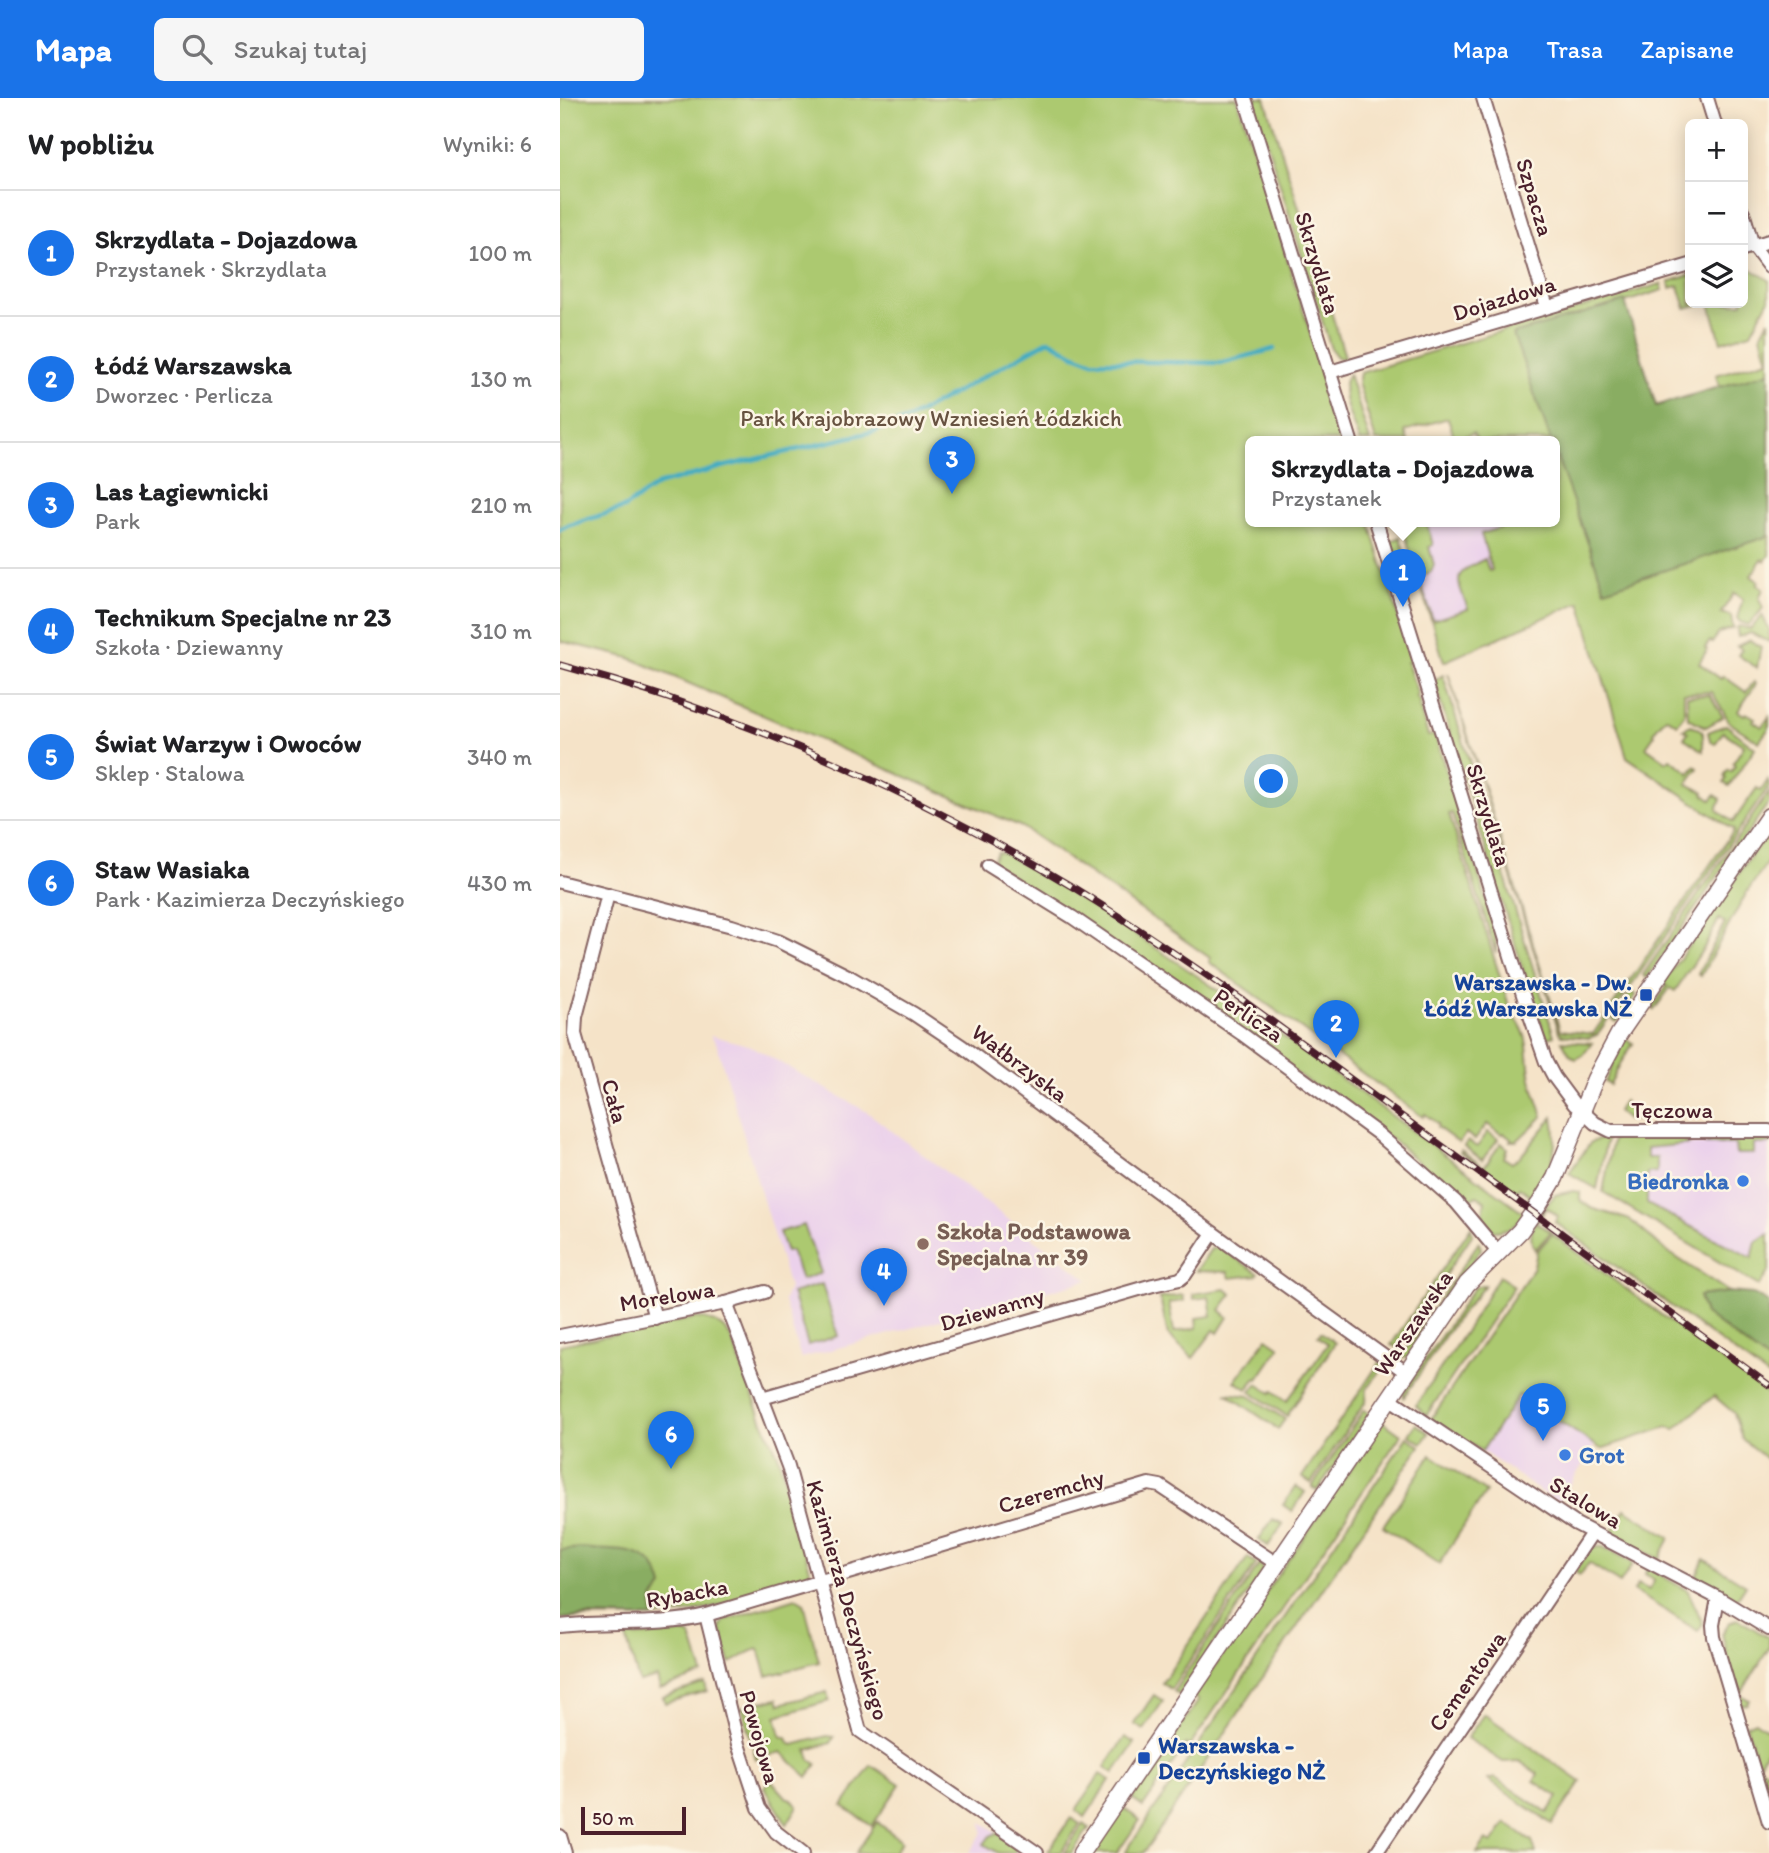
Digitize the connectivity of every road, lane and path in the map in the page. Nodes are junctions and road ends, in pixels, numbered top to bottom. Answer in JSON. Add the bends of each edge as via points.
{"nodes":[{"id":1,"x":1245,"y":98,"type":"edge"},
{"id":2,"x":1483,"y":98,"type":"edge"},
{"id":3,"x":1707,"y":98,"type":"edge"},
{"id":4,"x":1714,"y":119,"type":"edge"},
{"id":5,"x":1769,"y":242,"type":"edge"},
{"id":6,"x":1748,"y":248,"type":"edge"},
{"id":7,"x":1685,"y":266,"type":"edge"},
{"id":8,"x":1769,"y":267,"type":"edge"},
{"id":9,"x":1546,"y":307,"type":"junction"},
{"id":10,"x":1330,"y":372,"type":"junction"},
{"id":11,"x":1349,"y":436,"type":"edge"},
{"id":12,"x":1378,"y":527,"type":"edge"},
{"id":13,"x":1769,"y":816,"type":"edge"},
{"id":14,"x":988,"y":864,"type":"dead end"},
{"id":15,"x":560,"y":882,"type":"edge"},
{"id":16,"x":608,"y":894,"type":"junction"},
{"id":17,"x":1581,"y":1111,"type":"junction"},
{"id":18,"x":1769,"y":1131,"type":"edge"},
{"id":19,"x":1213,"y":1233,"type":"junction"},
{"id":20,"x":1498,"y":1252,"type":"junction"},
{"id":21,"x":765,"y":1292,"type":"dead end"},
{"id":22,"x":726,"y":1303,"type":"junction"},
{"id":23,"x":655,"y":1318,"type":"junction"},
{"id":24,"x":560,"y":1336,"type":"edge"},
{"id":25,"x":1407,"y":1373,"type":"junction"},
{"id":26,"x":762,"y":1398,"type":"junction"},
{"id":27,"x":1389,"y":1398,"type":"junction"},
{"id":28,"x":1592,"y":1532,"type":"junction"},
{"id":29,"x":1277,"y":1564,"type":"junction"},
{"id":30,"x":819,"y":1582,"type":"junction"},
{"id":31,"x":1718,"y":1598,"type":"junction"},
{"id":32,"x":706,"y":1615,"type":"junction"},
{"id":33,"x":560,"y":1626,"type":"edge"},
{"id":34,"x":1769,"y":1629,"type":"edge"},
{"id":35,"x":1769,"y":1822,"type":"edge"},
{"id":36,"x":560,"y":1836,"type":"edge"},
{"id":37,"x":565,"y":1853,"type":"edge"},
{"id":38,"x":803,"y":1853,"type":"edge"},
{"id":39,"x":1037,"y":1853,"type":"edge"},
{"id":40,"x":1081,"y":1853,"type":"edge"},
{"id":41,"x":1376,"y":1853,"type":"edge"}],
"edges":[{"from":1,"to":10,"type":"street","name":"Skrzydlata"},
{"from":2,"to":9,"type":"street","name":"Szpacza"},
{"from":3,"to":4,"type":"street"},
{"from":5,"to":6,"type":"street"},
{"from":6,"to":8,"type":"street"},
{"from":7,"to":9,"type":"street","name":"Dojazdowa"},
{"from":9,"to":10,"type":"street","name":"Dojazdowa"},
{"from":10,"to":11,"type":"street","name":"Skrzydlata"},
{"from":12,"to":17,"type":"street","name":"Skrzydlata","via":[[1524,998],[1551,1072]]},
{"from":13,"to":17,"type":"street","name":"Warszawska","via":[[1621,1030]]},
{"from":14,"to":20,"type":"street","name":"Perlicza","via":[[1072,916],[1377,1133],[1457,1202]]},
{"from":15,"to":16,"type":"street","name":"Wałbrzyska"},
{"from":16,"to":19,"type":"street","name":"Wałbrzyska","via":[[778,941],[848,976],[963,1046]]},
{"from":16,"to":23,"type":"street","name":"Cała","via":[[575,1034]]},
{"from":17,"to":18,"type":"street","name":"Tęczowa","via":[[1614,1131]]},
{"from":17,"to":20,"type":"street","name":"Warszawska","via":[[1548,1191],[1526,1224]]},
{"from":19,"to":25,"type":"street","name":"Wałbrzyska"},
{"from":19,"to":26,"type":"street","name":"Dziewanny","via":[[1180,1279]]},
{"from":20,"to":25,"type":"street","name":"Warszawska","via":[[1467,1284]]},
{"from":21,"to":22,"type":"street"},
{"from":22,"to":23,"type":"street","name":"Morelowa"},
{"from":22,"to":26,"type":"street","name":"Morelowa"},
{"from":23,"to":24,"type":"street","name":"Morelowa"},
{"from":25,"to":27,"type":"street","name":"Warszawska"},
{"from":26,"to":30,"type":"street","name":"Kazimierza Deczyńskiego","via":[[788,1466]]},
{"from":27,"to":28,"type":"street","name":"Stalowa"},
{"from":27,"to":29,"type":"street","name":"Warszawska"},
{"from":28,"to":31,"type":"street","name":"Stalowa"},
{"from":28,"to":41,"type":"street","name":"Cementowa"},
{"from":29,"to":30,"type":"street","name":"Czeremchy","via":[[1160,1486],[1149,1484]]},
{"from":29,"to":40,"type":"street","name":"Warszawska"},
{"from":30,"to":32,"type":"street","name":"Rybacka"},
{"from":30,"to":39,"type":"street","name":"Kazimierza Deczyńskiego","via":[[860,1731]]},
{"from":31,"to":34,"type":"street","name":"Stalowa"},
{"from":31,"to":35,"type":"street","via":[[1715,1645]]},
{"from":32,"to":33,"type":"street","name":"Rybacka","via":[[667,1623]]},
{"from":32,"to":38,"type":"street","name":"Powojowa","via":[[759,1808],[776,1832]]},
{"from":36,"to":37,"type":"street"}]}
